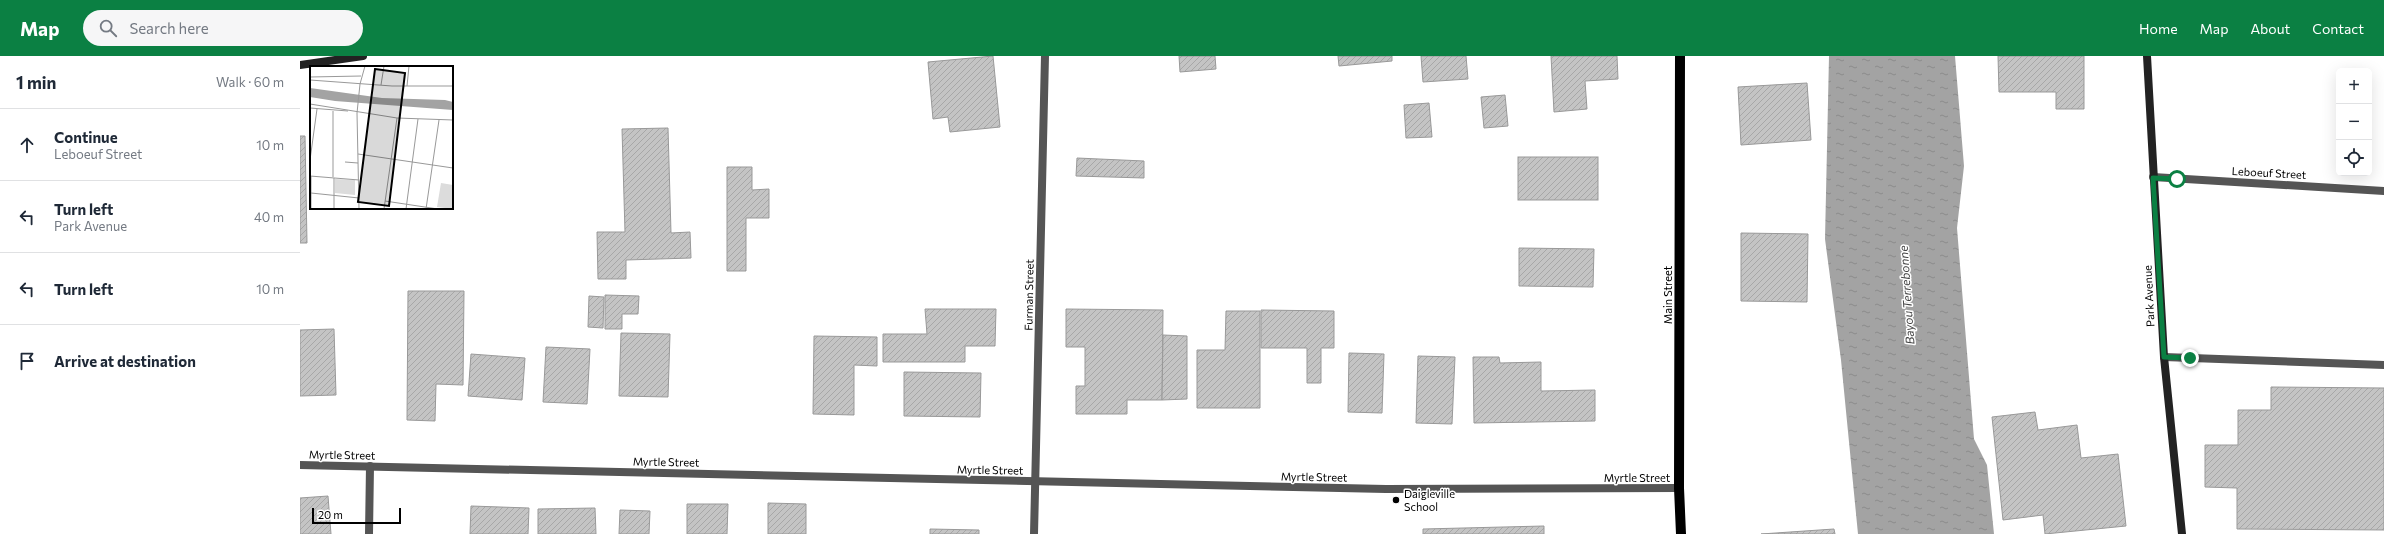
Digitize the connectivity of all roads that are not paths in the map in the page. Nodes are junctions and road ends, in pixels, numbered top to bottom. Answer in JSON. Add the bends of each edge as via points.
{"nodes":[{"id":1,"x":363,"y":56,"type":"edge"},
{"id":2,"x":1045,"y":56,"type":"edge"},
{"id":3,"x":1680,"y":56,"type":"edge"},
{"id":4,"x":2147,"y":56,"type":"edge"},
{"id":5,"x":300,"y":65,"type":"edge"},
{"id":6,"x":2153,"y":178,"type":"junction"},
{"id":7,"x":2384,"y":191,"type":"edge"},
{"id":8,"x":2164,"y":357,"type":"junction"},
{"id":9,"x":2384,"y":365,"type":"edge"},
{"id":10,"x":300,"y":465,"type":"edge"},
{"id":11,"x":370,"y":466,"type":"junction"},
{"id":12,"x":1035,"y":482,"type":"junction"},
{"id":13,"x":1679,"y":488,"type":"junction"},
{"id":14,"x":368,"y":534,"type":"edge"},
{"id":15,"x":1034,"y":534,"type":"edge"},
{"id":16,"x":1681,"y":534,"type":"edge"},
{"id":17,"x":2182,"y":534,"type":"edge"}],
"edges":[{"from":1,"to":5,"type":"main road"},
{"from":2,"to":12,"type":"street","name":"Furman Street"},
{"from":3,"to":13,"type":"main road","name":"Main Street"},
{"from":4,"to":6,"type":"main road","name":"Park Avenue"},
{"from":6,"to":7,"type":"street","name":"Leboeuf Street"},
{"from":6,"to":8,"type":"main road","name":"Park Avenue"},
{"from":8,"to":9,"type":"street"},
{"from":8,"to":17,"type":"main road","name":"Park Avenue"},
{"from":10,"to":11,"type":"street","name":"Myrtle Street"},
{"from":11,"to":12,"type":"street","name":"Myrtle Street"},
{"from":11,"to":14,"type":"street"},
{"from":12,"to":13,"type":"street","name":"Myrtle Street","via":[[1386,490]]},
{"from":12,"to":15,"type":"street","name":"Furman Street"},
{"from":13,"to":16,"type":"main road","name":"Main Street"}]}
